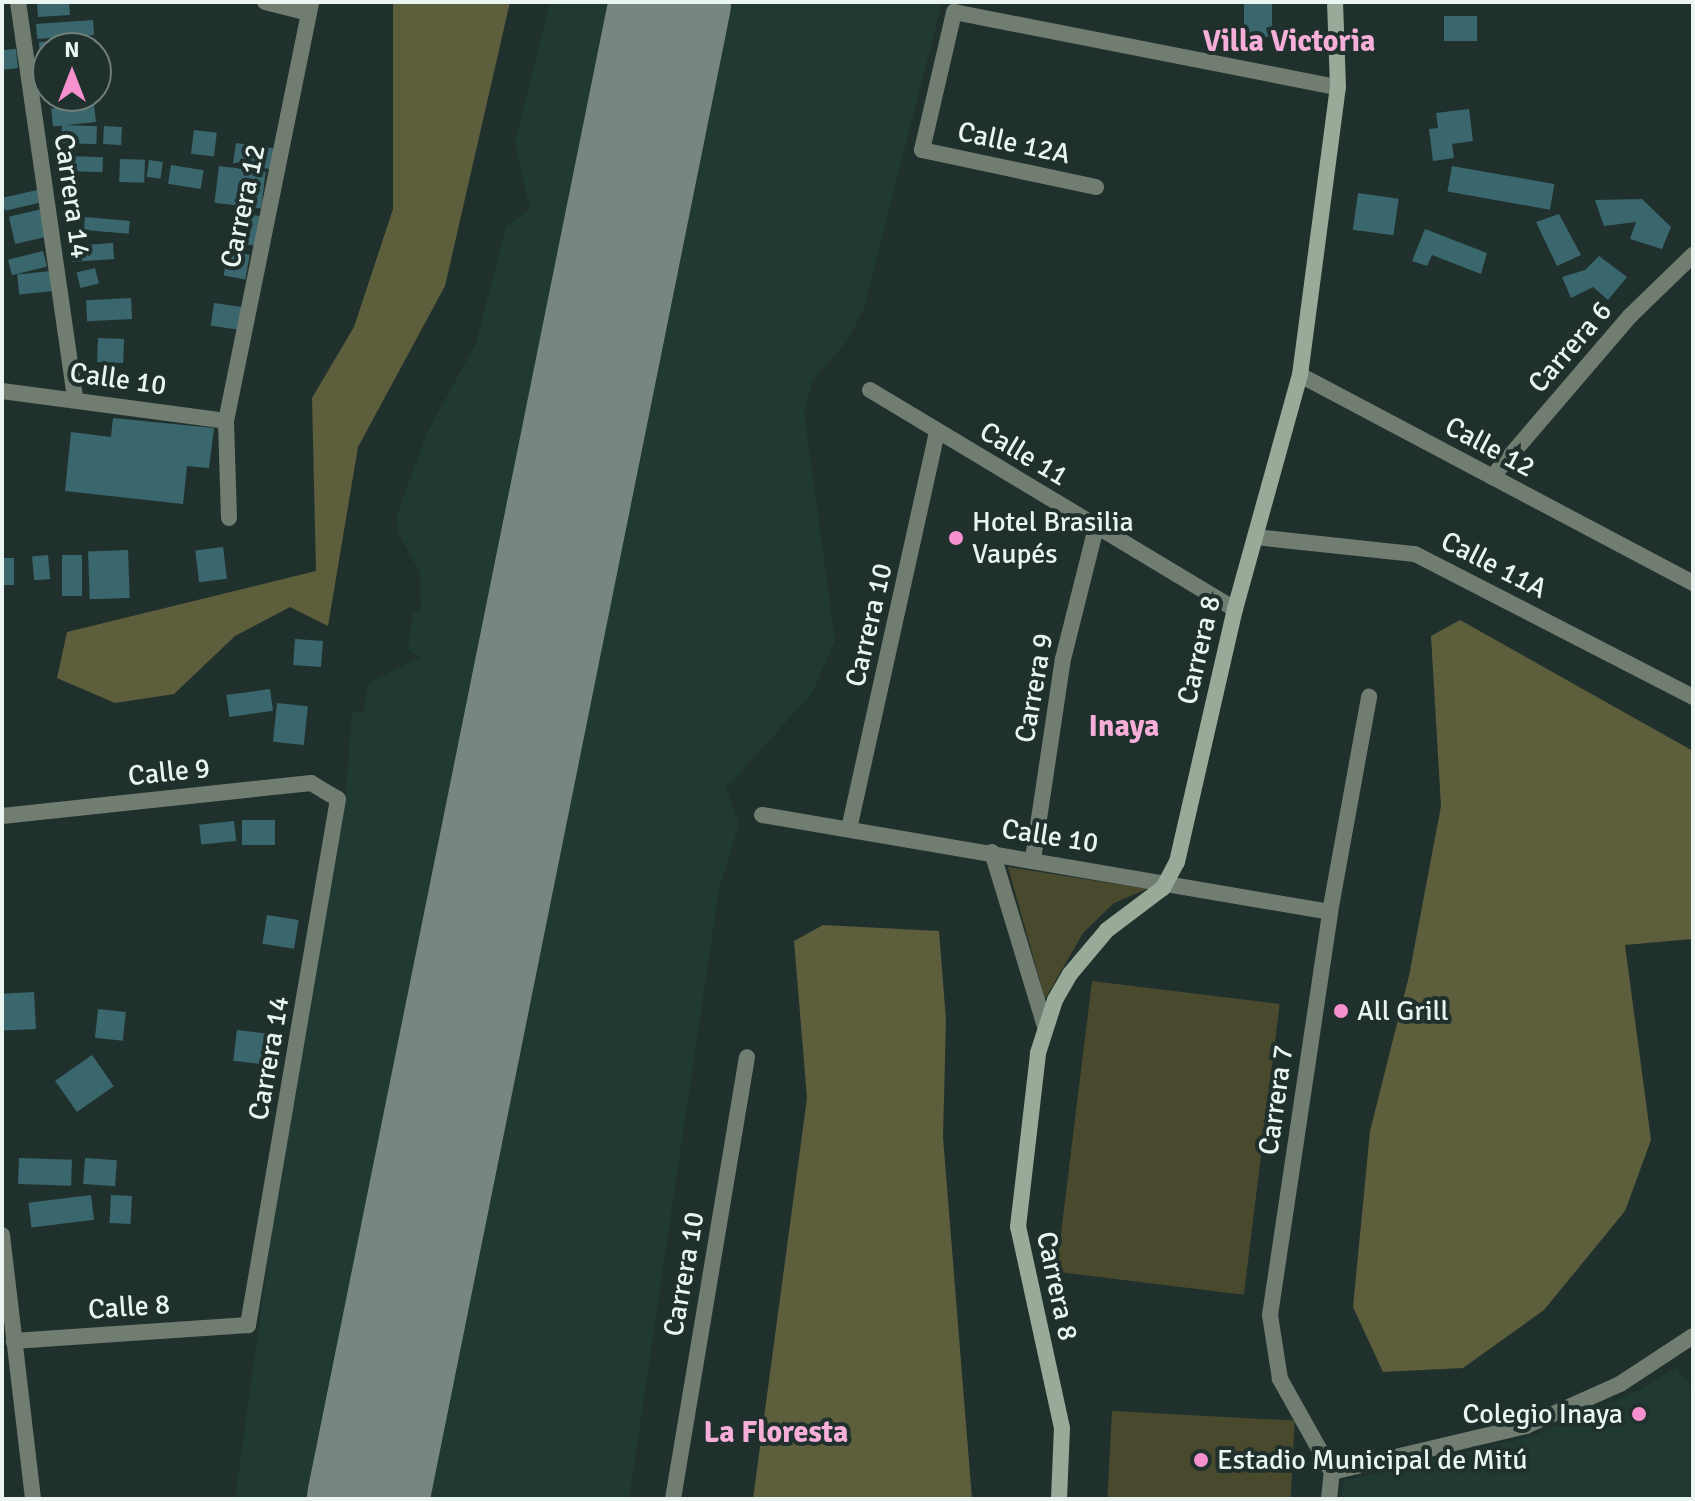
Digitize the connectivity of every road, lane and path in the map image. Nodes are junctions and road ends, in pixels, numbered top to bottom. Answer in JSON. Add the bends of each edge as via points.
{"nodes":[{"id":1,"x":18,"y":2,"type":"edge"},
{"id":2,"x":265,"y":2,"type":"edge"},
{"id":3,"x":1335,"y":2,"type":"edge"},
{"id":4,"x":310,"y":8,"type":"edge"},
{"id":5,"x":1338,"y":87,"type":"junction"},
{"id":6,"x":1096,"y":187,"type":"dead end"},
{"id":7,"x":1693,"y":255,"type":"edge"},
{"id":8,"x":1300,"y":375,"type":"junction"},
{"id":9,"x":870,"y":390,"type":"dead end"},
{"id":10,"x":2,"y":391,"type":"edge"},
{"id":11,"x":75,"y":397,"type":"junction"},
{"id":12,"x":226,"y":421,"type":"junction"},
{"id":13,"x":937,"y":432,"type":"junction"},
{"id":14,"x":1492,"y":477,"type":"junction"},
{"id":15,"x":229,"y":518,"type":"dead end"},
{"id":16,"x":1096,"y":528,"type":"junction"},
{"id":17,"x":1255,"y":537,"type":"junction"},
{"id":18,"x":1693,"y":583,"type":"edge"},
{"id":19,"x":1235,"y":609,"type":"junction"},
{"id":20,"x":1369,"y":697,"type":"dead end"},
{"id":21,"x":1693,"y":697,"type":"edge"},
{"id":22,"x":338,"y":799,"type":"joint"},
{"id":23,"x":762,"y":815,"type":"dead end"},
{"id":24,"x":2,"y":816,"type":"edge"},
{"id":25,"x":849,"y":829,"type":"junction"},
{"id":26,"x":992,"y":852,"type":"junction"},
{"id":27,"x":1033,"y":859,"type":"junction"},
{"id":28,"x":1169,"y":882,"type":"junction"},
{"id":29,"x":1330,"y":912,"type":"junction"},
{"id":30,"x":1045,"y":1026,"type":"junction"},
{"id":31,"x":747,"y":1057,"type":"dead end"},
{"id":32,"x":2,"y":1235,"type":"edge"},
{"id":33,"x":248,"y":1325,"type":"joint"},
{"id":34,"x":1693,"y":1336,"type":"edge"},
{"id":35,"x":14,"y":1341,"type":"junction"},
{"id":36,"x":1332,"y":1472,"type":"junction"},
{"id":37,"x":33,"y":1499,"type":"edge"},
{"id":38,"x":673,"y":1499,"type":"edge"},
{"id":39,"x":1059,"y":1499,"type":"edge"},
{"id":40,"x":1329,"y":1499,"type":"edge"}],
"edges":[{"from":1,"to":11,"type":"street","name":"Carrera 14"},
{"from":2,"to":4,"type":"street"},
{"from":3,"to":5,"type":"street","name":"Carrera 8"},
{"from":4,"to":12,"type":"street","name":"Carrera 12"},
{"from":5,"to":6,"type":"street","name":"Calle 12A","via":[[954,12],[922,150]]},
{"from":5,"to":8,"type":"street","name":"Carrera 8"},
{"from":7,"to":14,"type":"street","name":"Carrera 6","via":[[1630,316]]},
{"from":8,"to":14,"type":"street","name":"Calle 12"},
{"from":8,"to":17,"type":"street","name":"Carrera 8"},
{"from":9,"to":13,"type":"street","name":"Calle 11"},
{"from":10,"to":11,"type":"street","name":"Calle 10"},
{"from":11,"to":12,"type":"street","name":"Calle 10"},
{"from":12,"to":15,"type":"street","name":"Carrera 12"},
{"from":13,"to":16,"type":"street","name":"Calle 11"},
{"from":13,"to":25,"type":"street","name":"Carrera 10"},
{"from":14,"to":18,"type":"street","name":"Calle 12","via":[[1654,567]]},
{"from":16,"to":19,"type":"street","name":"Calle 11"},
{"from":16,"to":27,"type":"street","name":"Carrera 9","via":[[1063,659]]},
{"from":17,"to":19,"type":"street","name":"Carrera 8"},
{"from":17,"to":21,"type":"street","name":"Calle 11A","via":[[1415,554]]},
{"from":19,"to":28,"type":"street","name":"Carrera 8"},
{"from":20,"to":29,"type":"street","name":"Carrera 7"},
{"from":22,"to":24,"type":"street","name":"Calle 9","via":[[311,783]]},
{"from":22,"to":33,"type":"street","name":"Carrera 14"},
{"from":23,"to":25,"type":"street","name":"Calle 10"},
{"from":25,"to":26,"type":"street","name":"Calle 10"},
{"from":26,"to":27,"type":"street","name":"Calle 10"},
{"from":26,"to":30,"type":"street"},
{"from":27,"to":28,"type":"street","name":"Calle 10"},
{"from":28,"to":29,"type":"street","name":"Calle 10"},
{"from":28,"to":30,"type":"street","name":"Carrera 8","via":[[1092,946],[1055,1000]]},
{"from":29,"to":36,"type":"street","name":"Carrera 7","via":[[1270,1328],[1280,1379]]},
{"from":30,"to":39,"type":"street","name":"Carrera 8","via":[[1018,1227],[1062,1428]]},
{"from":31,"to":38,"type":"street","name":"Carrera 10"},
{"from":32,"to":35,"type":"street"},
{"from":33,"to":35,"type":"street","name":"Calle 8"},
{"from":34,"to":36,"type":"street","via":[[1620,1384],[1526,1426]]},
{"from":35,"to":37,"type":"street"},
{"from":36,"to":40,"type":"street"}]}
